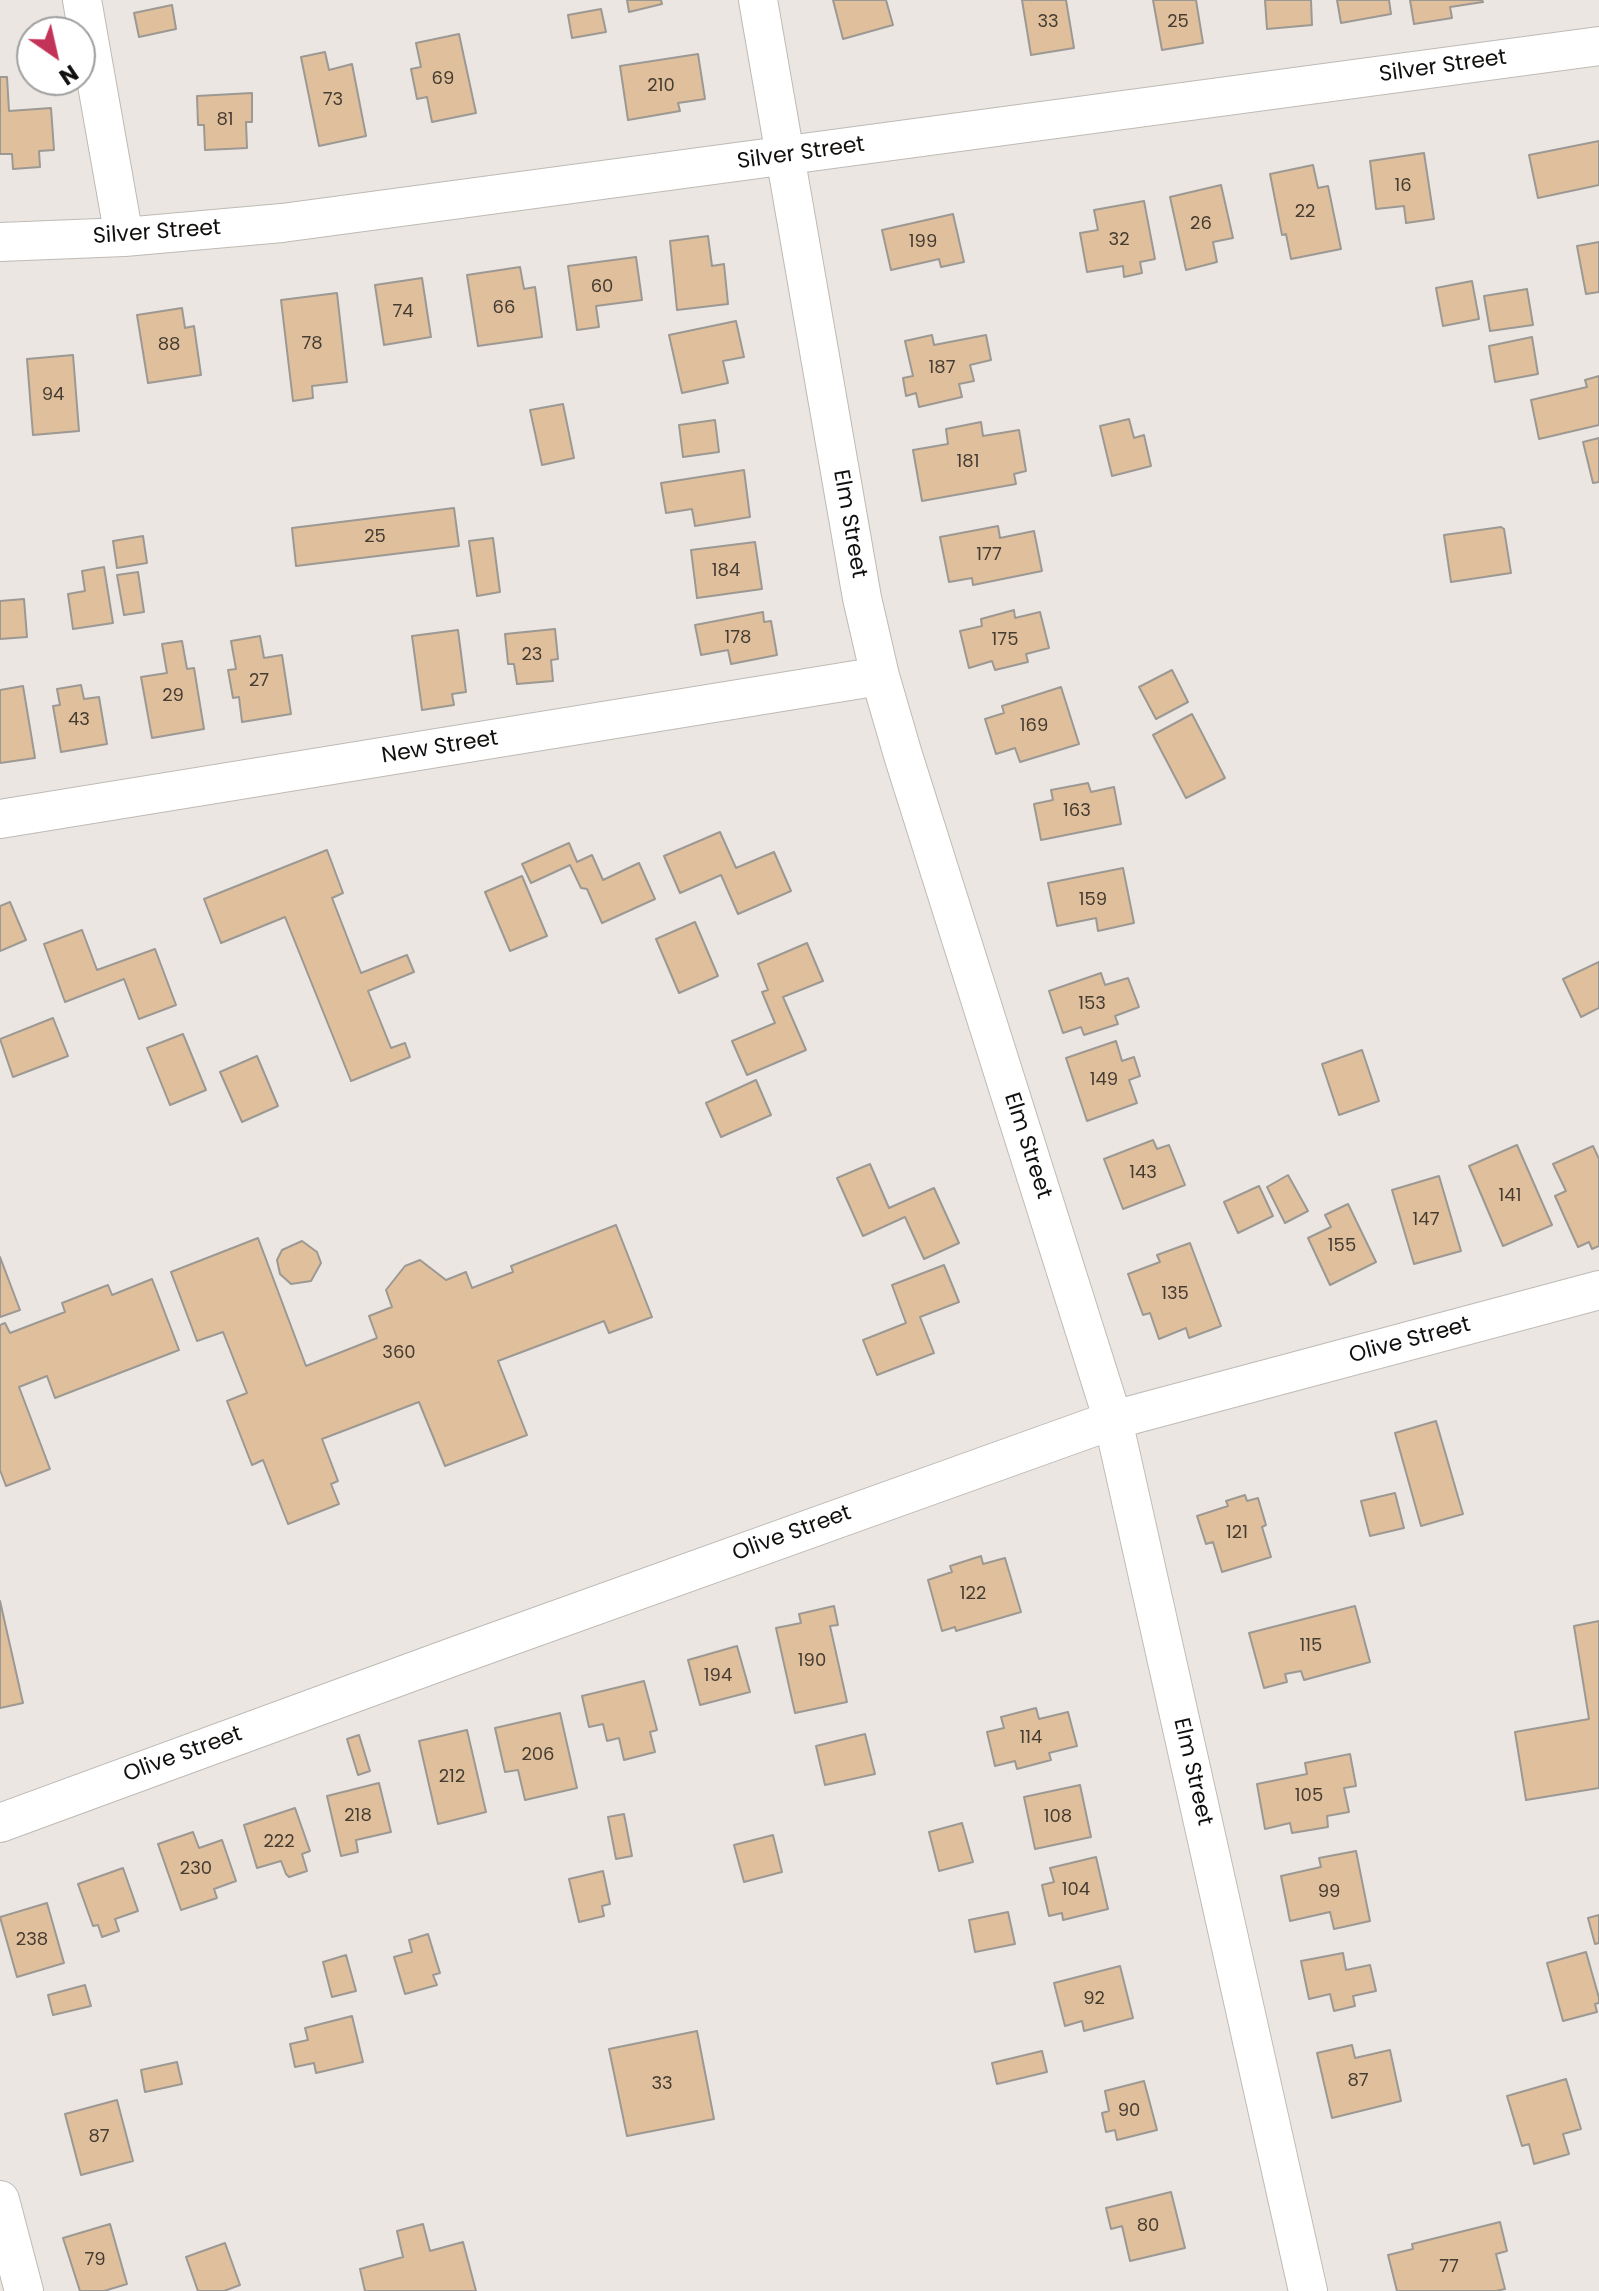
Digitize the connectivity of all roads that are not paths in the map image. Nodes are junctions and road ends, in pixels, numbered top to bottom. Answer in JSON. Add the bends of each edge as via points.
{"nodes":[{"id":1,"x":82,"y":0,"type":"edge"},
{"id":2,"x":758,"y":0,"type":"edge"},
{"id":3,"x":1599,"y":46,"type":"edge"},
{"id":4,"x":785,"y":157,"type":"junction"},
{"id":5,"x":124,"y":237,"type":"junction"},
{"id":6,"x":0,"y":242,"type":"edge"},
{"id":7,"x":880,"y":676,"type":"junction"},
{"id":8,"x":0,"y":819,"type":"edge"},
{"id":9,"x":1599,"y":1290,"type":"edge"},
{"id":10,"x":1113,"y":1420,"type":"junction"},
{"id":11,"x":0,"y":1823,"type":"edge"},
{"id":12,"x":0,"y":2200,"type":"edge"},
{"id":13,"x":24,"y":2291,"type":"edge"},
{"id":14,"x":1308,"y":2291,"type":"edge"}],
"edges":[{"from":1,"to":5,"type":"street"},
{"from":2,"to":4,"type":"street","name":"Elm Street"},
{"from":3,"to":4,"type":"street","name":"Silver Street"},
{"from":4,"to":5,"type":"street","name":"Silver Street","via":[[282,223]]},
{"from":4,"to":7,"type":"street","name":"Elm Street"},
{"from":5,"to":6,"type":"street","name":"Silver Street"},
{"from":7,"to":8,"type":"street","name":"New Street"},
{"from":7,"to":10,"type":"street","name":"Elm Street"},
{"from":9,"to":10,"type":"street","name":"Olive Street"},
{"from":10,"to":11,"type":"street","name":"Olive Street"},
{"from":10,"to":14,"type":"street","name":"Elm Street"},
{"from":12,"to":13,"type":"street"}]}
